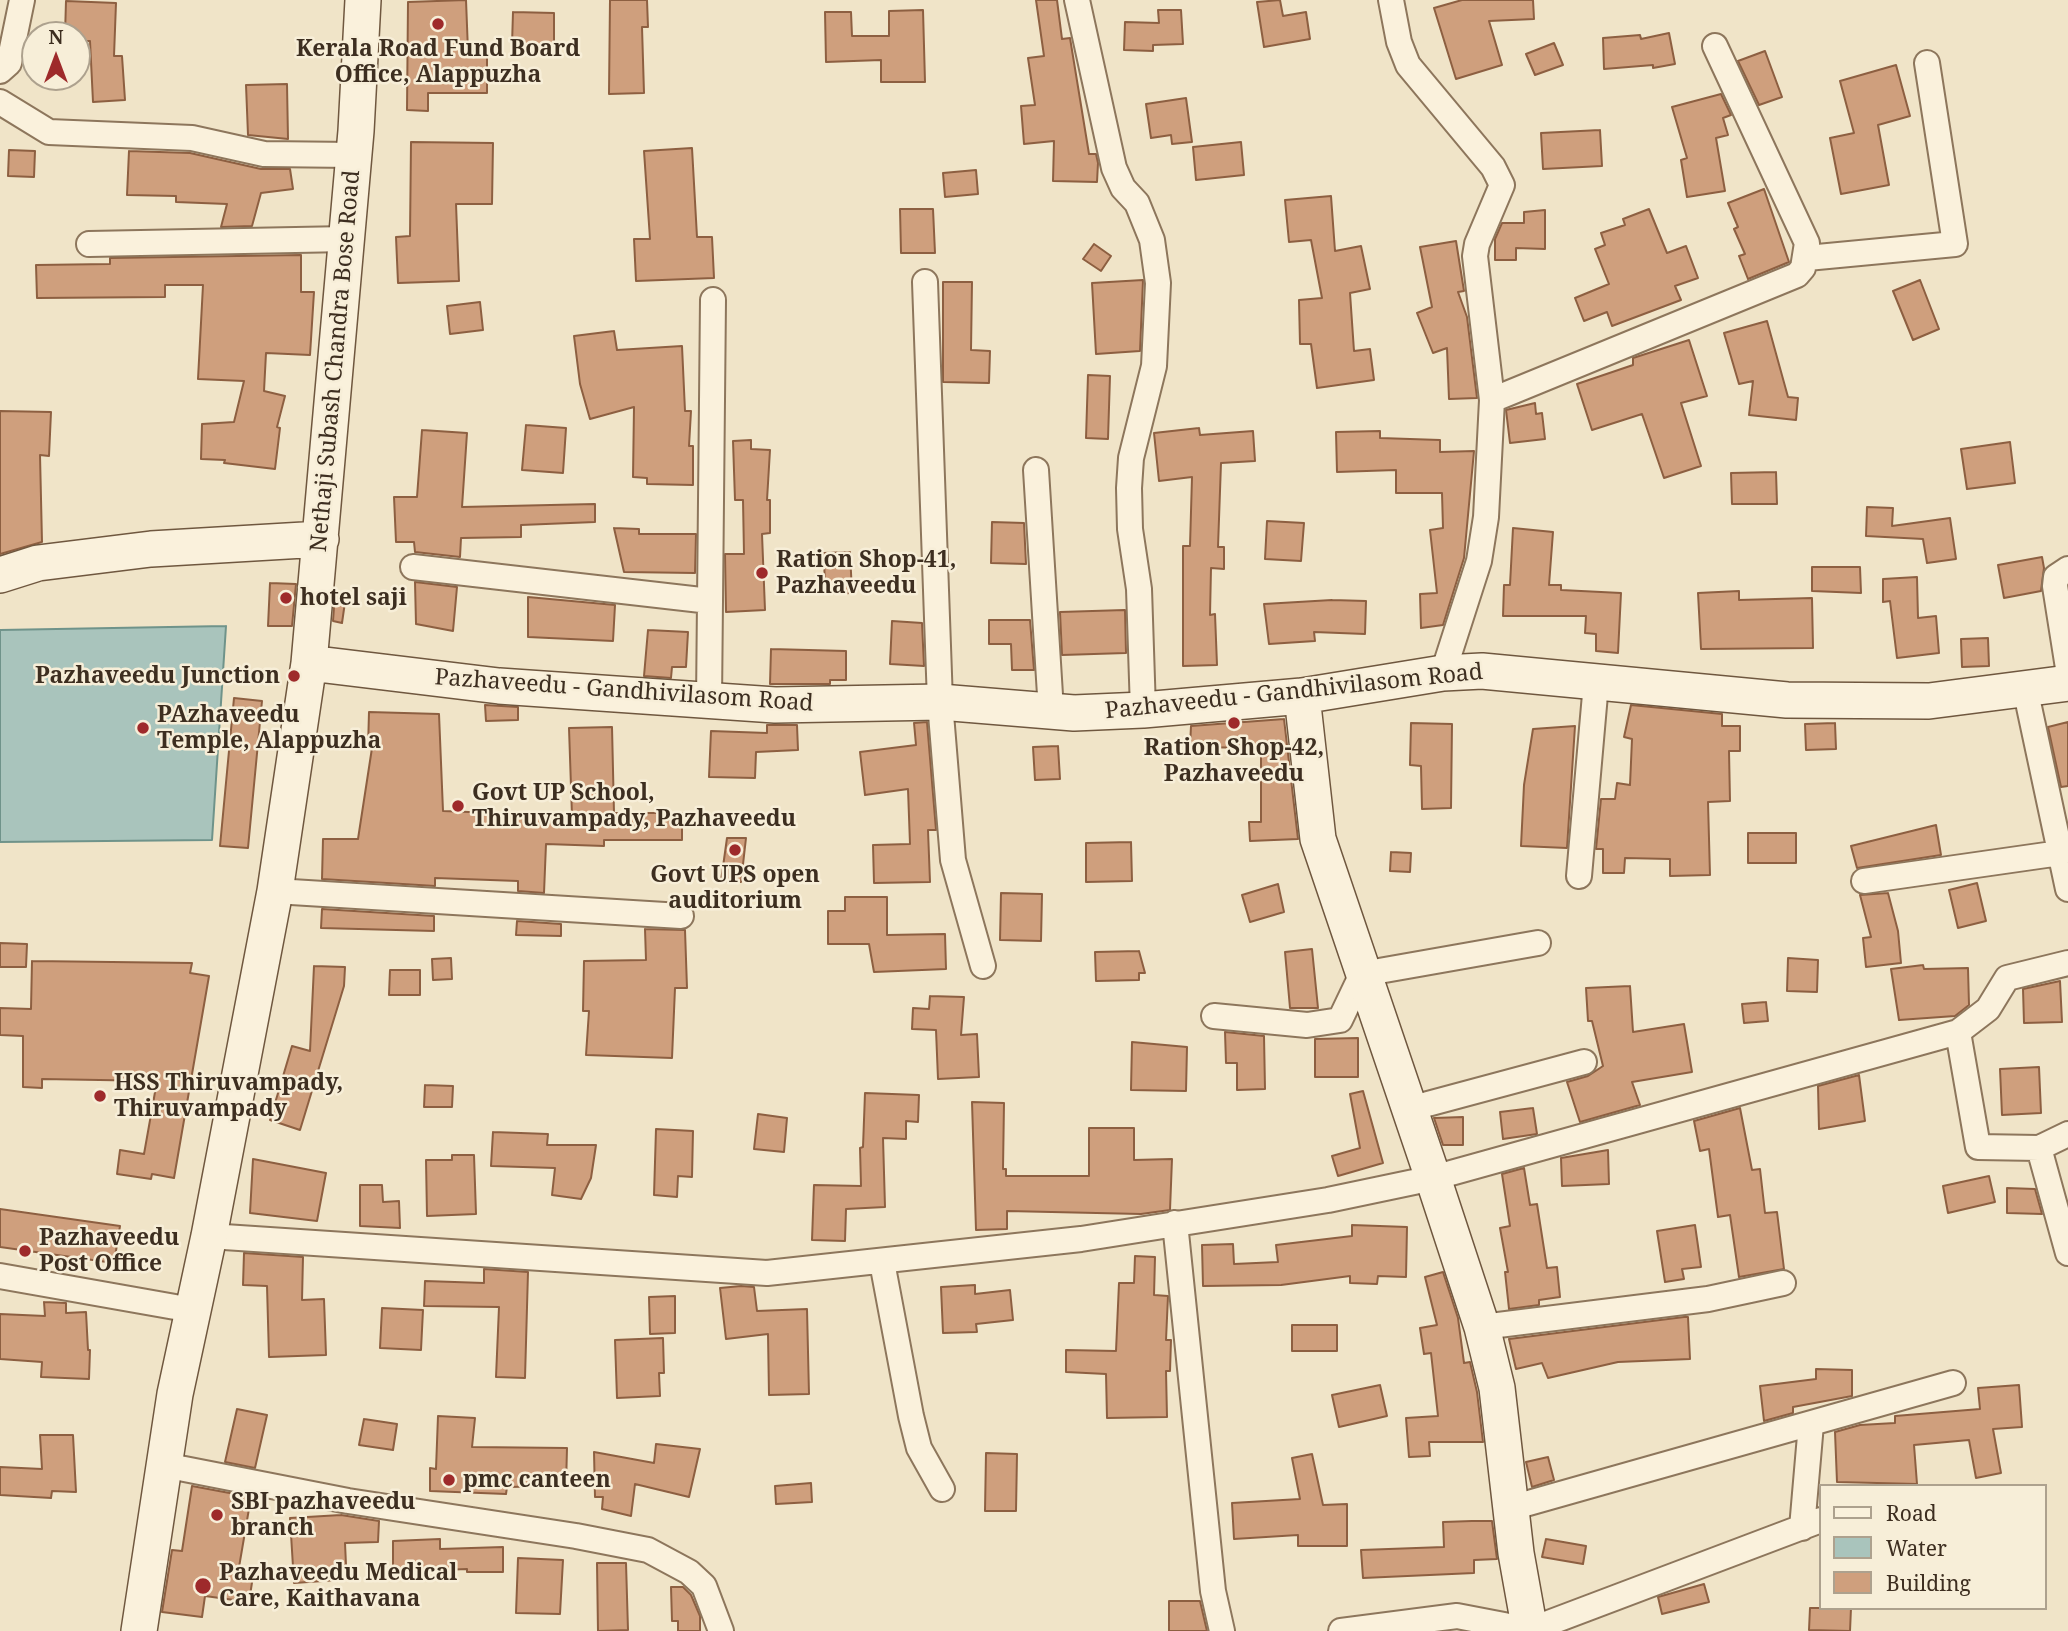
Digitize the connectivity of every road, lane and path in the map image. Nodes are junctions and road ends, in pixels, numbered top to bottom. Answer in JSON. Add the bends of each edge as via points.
{"nodes":[{"id":1,"x":22,"y":0,"type":"edge"},
{"id":2,"x":363,"y":0,"type":"edge"},
{"id":3,"x":1077,"y":0,"type":"edge"},
{"id":4,"x":1391,"y":0,"type":"edge"},
{"id":5,"x":1715,"y":46,"type":"dead end"},
{"id":6,"x":1927,"y":63,"type":"dead end"},
{"id":7,"x":0,"y":71,"type":"edge"},
{"id":8,"x":0,"y":102,"type":"edge"},
{"id":9,"x":354,"y":155,"type":"junction"},
{"id":10,"x":346,"y":239,"type":"junction"},
{"id":11,"x":89,"y":244,"type":"dead end"},
{"id":12,"x":1807,"y":258,"type":"junction"},
{"id":13,"x":925,"y":282,"type":"dead end"},
{"id":14,"x":713,"y":300,"type":"dead end"},
{"id":15,"x":1492,"y":400,"type":"junction"},
{"id":16,"x":1036,"y":470,"type":"dead end"},
{"id":17,"x":321,"y":539,"type":"junction"},
{"id":18,"x":413,"y":566,"type":"dead end"},
{"id":19,"x":2068,"y":569,"type":"edge"},
{"id":20,"x":0,"y":575,"type":"edge"},
{"id":21,"x":710,"y":601,"type":"junction"},
{"id":22,"x":309,"y":663,"type":"junction"},
{"id":23,"x":2068,"y":668,"type":"edge"},
{"id":24,"x":1443,"y":673,"type":"junction"},
{"id":25,"x":1596,"y":683,"type":"junction"},
{"id":26,"x":2068,"y":683,"type":"edge"},
{"id":27,"x":2025,"y":688,"type":"junction"},
{"id":28,"x":1302,"y":696,"type":"junction"},
{"id":29,"x":709,"y":701,"type":"junction"},
{"id":30,"x":940,"y":702,"type":"junction"},
{"id":31,"x":1143,"y":710,"type":"junction"},
{"id":32,"x":1051,"y":711,"type":"junction"},
{"id":33,"x":2060,"y":853,"type":"junction"},
{"id":34,"x":1579,"y":876,"type":"dead end"},
{"id":35,"x":1864,"y":881,"type":"dead end"},
{"id":36,"x":2068,"y":889,"type":"edge"},
{"id":37,"x":275,"y":891,"type":"junction"},
{"id":38,"x":681,"y":916,"type":"dead end"},
{"id":39,"x":1538,"y":943,"type":"dead end"},
{"id":40,"x":2068,"y":964,"type":"edge"},
{"id":41,"x":983,"y":966,"type":"dead end"},
{"id":42,"x":1362,"y":974,"type":"junction"},
{"id":43,"x":1214,"y":1016,"type":"dead end"},
{"id":44,"x":1958,"y":1032,"type":"junction"},
{"id":45,"x":1584,"y":1062,"type":"dead end"},
{"id":46,"x":1409,"y":1109,"type":"junction"},
{"id":47,"x":2068,"y":1134,"type":"edge"},
{"id":48,"x":2039,"y":1148,"type":"junction"},
{"id":49,"x":1433,"y":1178,"type":"junction"},
{"id":50,"x":1175,"y":1223,"type":"junction"},
{"id":51,"x":209,"y":1236,"type":"junction"},
{"id":52,"x":2068,"y":1253,"type":"edge"},
{"id":53,"x":882,"y":1262,"type":"junction"},
{"id":54,"x":0,"y":1276,"type":"edge"},
{"id":55,"x":1783,"y":1283,"type":"dead end"},
{"id":56,"x":192,"y":1310,"type":"junction"},
{"id":57,"x":1482,"y":1327,"type":"junction"},
{"id":58,"x":1953,"y":1383,"type":"dead end"},
{"id":59,"x":1811,"y":1424,"type":"junction"},
{"id":60,"x":164,"y":1465,"type":"junction"},
{"id":61,"x":942,"y":1489,"type":"dead end"},
{"id":62,"x":1511,"y":1508,"type":"junction"},
{"id":63,"x":1812,"y":1524,"type":"edge"},
{"id":64,"x":139,"y":1631,"type":"edge"},
{"id":65,"x":721,"y":1631,"type":"edge"},
{"id":66,"x":1222,"y":1631,"type":"edge"},
{"id":67,"x":1340,"y":1631,"type":"edge"},
{"id":68,"x":1530,"y":1631,"type":"edge"}],
"edges":[{"from":1,"to":7,"type":"street","via":[[9,63]]},
{"from":2,"to":9,"type":"street","name":"Nethaji Subash Chandra Bose Road"},
{"from":3,"to":31,"type":"street","via":[[1114,168],[1137,204],[1152,240],[1158,283],[1154,366],[1131,458],[1129,488],[1139,589]]},
{"from":4,"to":15,"type":"street","via":[[1408,65],[1493,166],[1502,185],[1475,256]]},
{"from":5,"to":12,"type":"street","via":[[1807,243]]},
{"from":6,"to":12,"type":"street","via":[[1955,244]]},
{"from":8,"to":9,"type":"street","via":[[49,132],[192,138],[264,154]]},
{"from":9,"to":10,"type":"street","name":"Nethaji Subash Chandra Bose Road"},
{"from":10,"to":11,"type":"street"},
{"from":10,"to":17,"type":"street","name":"Nethaji Subash Chandra Bose Road"},
{"from":12,"to":15,"type":"street","via":[[1797,275]]},
{"from":13,"to":30,"type":"street"},
{"from":14,"to":21,"type":"street"},
{"from":15,"to":24,"type":"street","via":[[1479,561]]},
{"from":16,"to":32,"type":"street"},
{"from":17,"to":20,"type":"street","via":[[151,549],[38,564]]},
{"from":17,"to":22,"type":"street","name":"Nethaji Subash Chandra Bose Road"},
{"from":18,"to":21,"type":"street"},
{"from":19,"to":23,"type":"street","via":[[2056,578],[2054,586]]},
{"from":21,"to":29,"type":"street"},
{"from":22,"to":29,"type":"street","name":"Pazhaveedu - Gandhivilasom Road","via":[[499,686]]},
{"from":22,"to":37,"type":"street","name":"Nethaji Subash Chandra Bose Road"},
{"from":24,"to":25,"type":"street","name":"Pazhaveedu - Gandhivilasom Road","via":[[1482,671]]},
{"from":24,"to":28,"type":"street","name":"Pazhaveedu - Gandhivilasom Road"},
{"from":25,"to":27,"type":"street","name":"Pazhaveedu - Gandhivilasom Road","via":[[1800,700],[1929,701]]},
{"from":25,"to":34,"type":"street"},
{"from":26,"to":27,"type":"street","name":"Pazhaveedu - Gandhivilasom Road"},
{"from":27,"to":33,"type":"street"},
{"from":28,"to":31,"type":"street","name":"Pazhaveedu - Gandhivilasom Road"},
{"from":28,"to":42,"type":"street","via":[[1318,839]]},
{"from":29,"to":30,"type":"street","name":"Pazhaveedu - Gandhivilasom Road","via":[[775,705]]},
{"from":30,"to":32,"type":"street","name":"Pazhaveedu - Gandhivilasom Road"},
{"from":30,"to":41,"type":"street","via":[[953,860]]},
{"from":31,"to":32,"type":"street","name":"Pazhaveedu - Gandhivilasom Road"},
{"from":33,"to":35,"type":"street"},
{"from":33,"to":36,"type":"street"},
{"from":37,"to":38,"type":"street"},
{"from":37,"to":51,"type":"street","name":"Nethaji Subash Chandra Bose Road"},
{"from":39,"to":42,"type":"street"},
{"from":40,"to":44,"type":"street","via":[[2007,978],[1988,1009]]},
{"from":42,"to":43,"type":"street","via":[[1340,1020],[1307,1025]]},
{"from":42,"to":46,"type":"street"},
{"from":44,"to":48,"type":"street","via":[[1978,1147]]},
{"from":44,"to":49,"type":"street"},
{"from":45,"to":46,"type":"street"},
{"from":46,"to":49,"type":"street"},
{"from":47,"to":48,"type":"street"},
{"from":48,"to":52,"type":"street"},
{"from":49,"to":50,"type":"street","via":[[1328,1200]]},
{"from":49,"to":57,"type":"street"},
{"from":50,"to":53,"type":"street"},
{"from":50,"to":66,"type":"street","via":[[1213,1591]]},
{"from":51,"to":53,"type":"street","via":[[767,1273]]},
{"from":51,"to":56,"type":"street","name":"Nethaji Subash Chandra Bose Road"},
{"from":53,"to":61,"type":"street","via":[[919,1448]]},
{"from":54,"to":56,"type":"street"},
{"from":55,"to":57,"type":"street","via":[[1708,1299]]},
{"from":56,"to":60,"type":"street","name":"Nethaji Subash Chandra Bose Road"},
{"from":57,"to":62,"type":"street","via":[[1497,1388]]},
{"from":58,"to":59,"type":"street"},
{"from":59,"to":62,"type":"street"},
{"from":59,"to":63,"type":"street"},
{"from":60,"to":64,"type":"street","name":"Nethaji Subash Chandra Bose Road"},
{"from":60,"to":65,"type":"street","via":[[348,1501],[648,1550],[689,1572],[704,1586]]},
{"from":62,"to":68,"type":"street"},
{"from":63,"to":68,"type":"street"},
{"from":67,"to":68,"type":"street","via":[[1457,1616]]}]}
